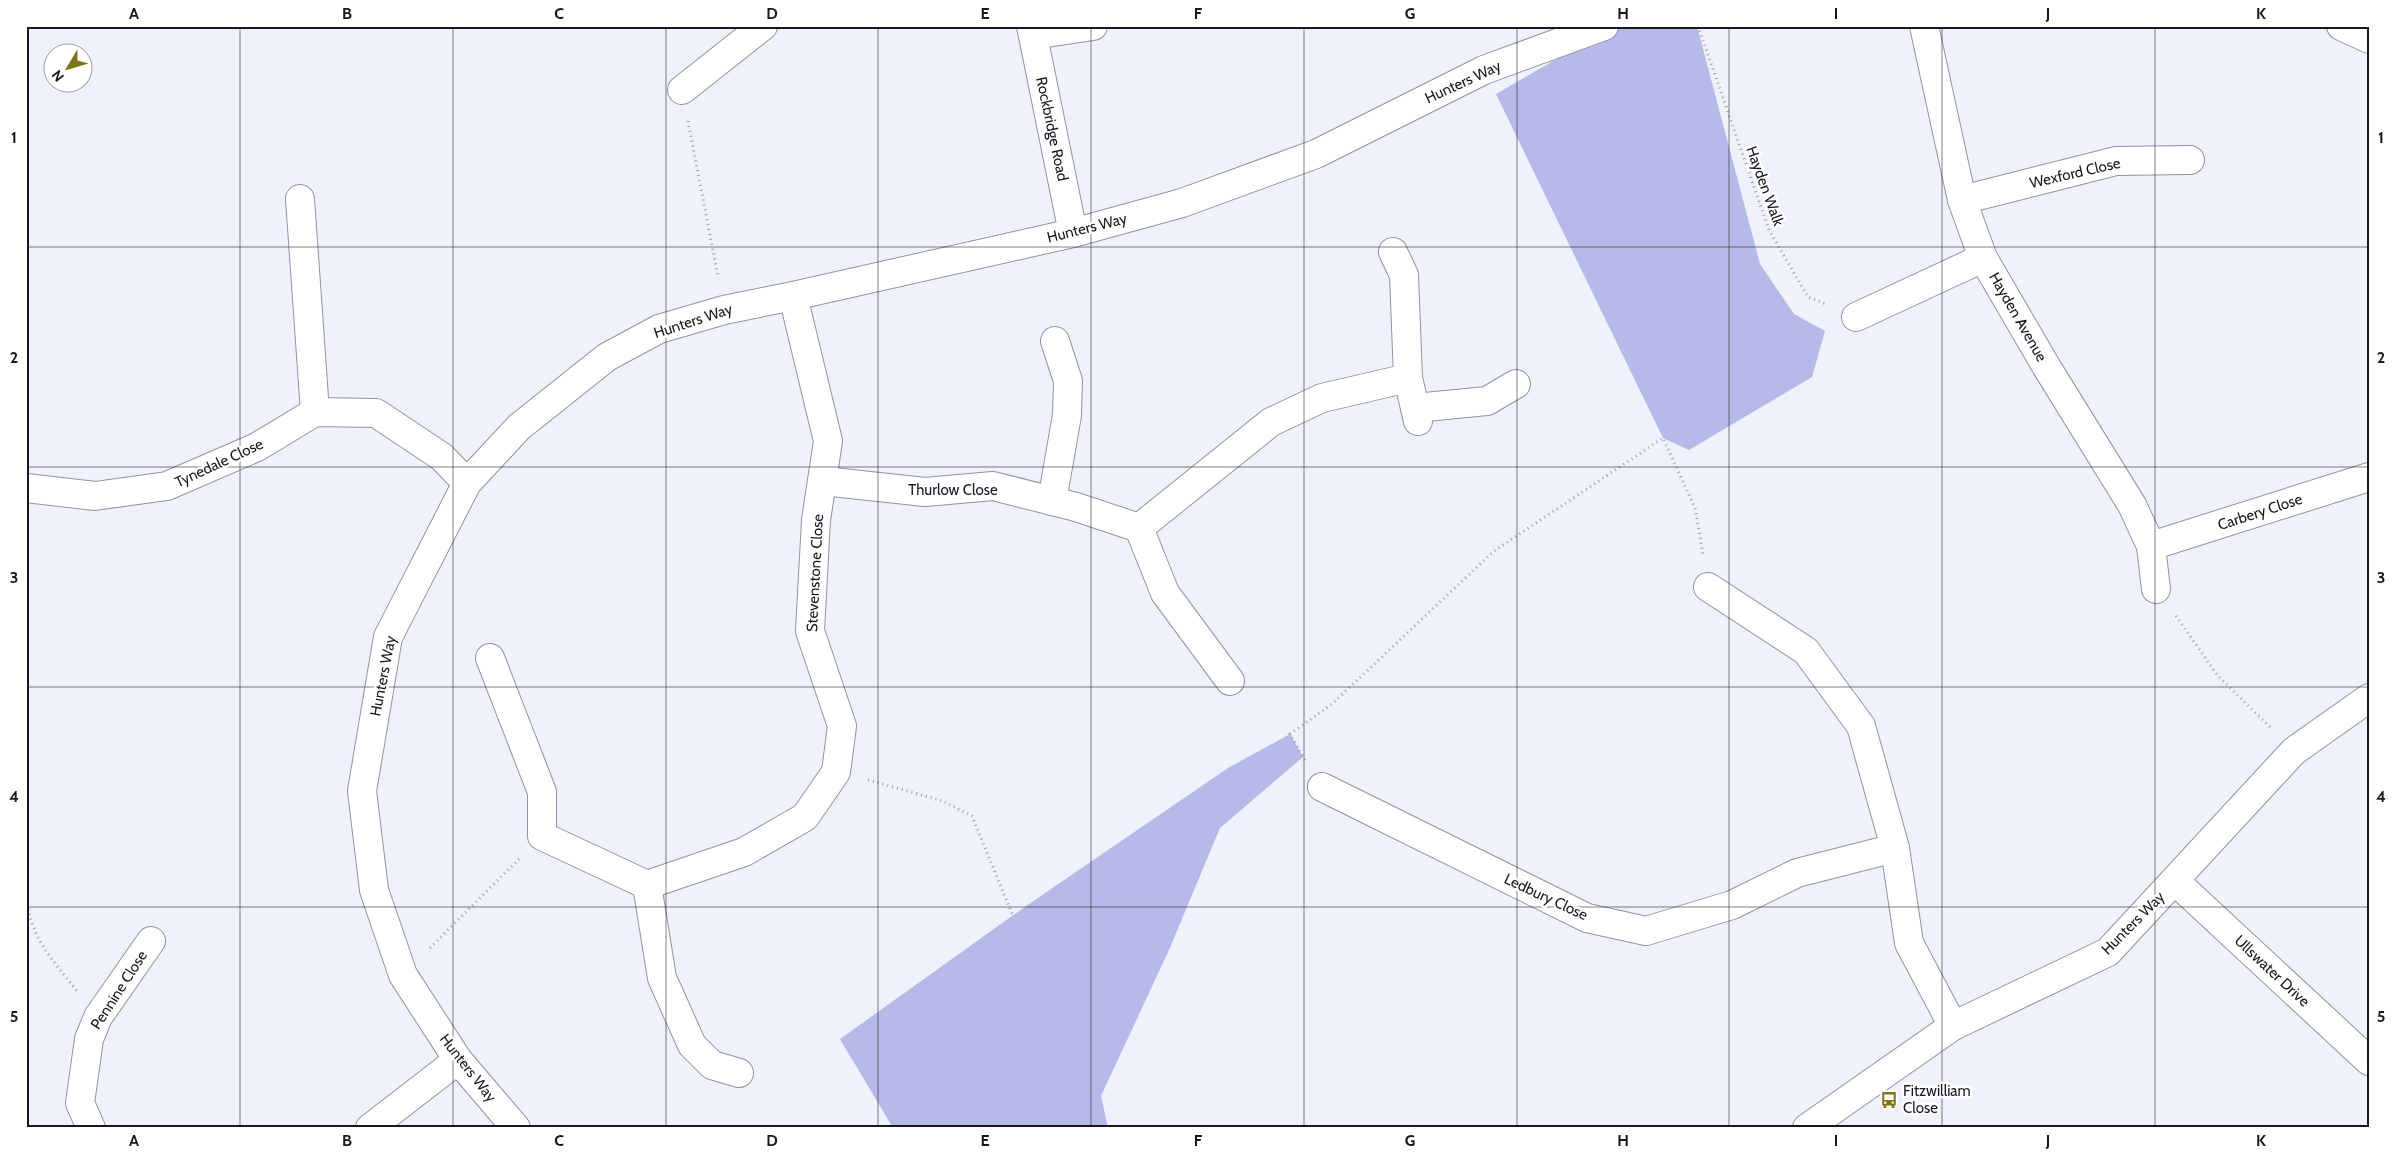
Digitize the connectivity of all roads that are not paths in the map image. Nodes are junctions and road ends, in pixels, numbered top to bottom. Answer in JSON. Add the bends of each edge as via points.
{"nodes":[{"id":1,"x":763,"y":26,"type":"edge"},
{"id":2,"x":1093,"y":26,"type":"edge"},
{"id":3,"x":1604,"y":26,"type":"edge"},
{"id":4,"x":1924,"y":26,"type":"edge"},
{"id":5,"x":2341,"y":26,"type":"edge"},
{"id":6,"x":1032,"y":31,"type":"edge"},
{"id":7,"x":2369,"y":39,"type":"edge"},
{"id":8,"x":682,"y":90,"type":"road end"},
{"id":9,"x":2190,"y":160,"type":"dead end"},
{"id":10,"x":300,"y":199,"type":"dead end"},
{"id":11,"x":1962,"y":200,"type":"junction"},
{"id":12,"x":1073,"y":232,"type":"junction"},
{"id":13,"x":1393,"y":252,"type":"dead end"},
{"id":14,"x":1984,"y":258,"type":"junction"},
{"id":15,"x":794,"y":296,"type":"junction"},
{"id":16,"x":1856,"y":317,"type":"road end"},
{"id":17,"x":1054,"y":341,"type":"dead end"},
{"id":18,"x":1408,"y":378,"type":"junction"},
{"id":19,"x":1516,"y":384,"type":"dead end"},
{"id":20,"x":315,"y":412,"type":"junction"},
{"id":21,"x":2369,"y":477,"type":"edge"},
{"id":22,"x":823,"y":481,"type":"junction"},
{"id":23,"x":467,"y":483,"type":"junction"},
{"id":24,"x":26,"y":488,"type":"edge"},
{"id":25,"x":1052,"y":501,"type":"junction"},
{"id":26,"x":1139,"y":528,"type":"junction"},
{"id":27,"x":2150,"y":546,"type":"junction"},
{"id":28,"x":1708,"y":587,"type":"road end"},
{"id":29,"x":2156,"y":589,"type":"road end"},
{"id":30,"x":490,"y":658,"type":"dead end"},
{"id":31,"x":1230,"y":681,"type":"dead end"},
{"id":32,"x":2369,"y":698,"type":"edge"},
{"id":33,"x":1322,"y":788,"type":"road end"},
{"id":34,"x":1895,"y":848,"type":"junction"},
{"id":35,"x":2175,"y":881,"type":"junction"},
{"id":36,"x":647,"y":885,"type":"junction"},
{"id":37,"x":150,"y":941,"type":"dead end"},
{"id":38,"x":1953,"y":1026,"type":"junction"},
{"id":39,"x":458,"y":1060,"type":"junction"},
{"id":40,"x":2369,"y":1061,"type":"edge"},
{"id":41,"x":739,"y":1073,"type":"dead end"},
{"id":42,"x":91,"y":1128,"type":"edge"},
{"id":43,"x":370,"y":1128,"type":"edge"},
{"id":44,"x":516,"y":1128,"type":"edge"},
{"id":45,"x":1807,"y":1128,"type":"edge"}],
"edges":[{"from":1,"to":8,"type":"street"},
{"from":2,"to":6,"type":"street"},
{"from":3,"to":12,"type":"street","name":"Hunters Way","via":[[1484,70],[1316,154],[1182,203]]},
{"from":4,"to":11,"type":"street","name":"Hayden Avenue"},
{"from":5,"to":7,"type":"street"},
{"from":6,"to":12,"type":"street","name":"Rockbridge Road"},
{"from":9,"to":11,"type":"street","name":"Wexford Close","via":[[2116,161]]},
{"from":10,"to":20,"type":"street"},
{"from":11,"to":14,"type":"street","name":"Hayden Avenue"},
{"from":12,"to":15,"type":"street","name":"Hunters Way"},
{"from":13,"to":18,"type":"street","via":[[1404,275]]},
{"from":14,"to":16,"type":"street"},
{"from":14,"to":27,"type":"street","name":"Hayden Avenue","via":[[2132,505]]},
{"from":15,"to":22,"type":"street","name":"Stevenstone Close","via":[[828,441]]},
{"from":15,"to":23,"type":"street","name":"Hunters Way","via":[[724,310],[659,329],[607,358],[519,427]]},
{"from":17,"to":25,"type":"street","via":[[1068,381],[1067,415]]},
{"from":18,"to":19,"type":"street","via":[[1417,414],[1487,401]]},
{"from":18,"to":26,"type":"street","via":[[1322,398],[1271,422]]},
{"from":20,"to":23,"type":"street","via":[[376,413],[442,457]]},
{"from":20,"to":24,"type":"street","name":"Tynedale Close","via":[[257,446],[167,486],[95,496]]},
{"from":21,"to":27,"type":"street","name":"Carbery Close"},
{"from":22,"to":25,"type":"street","name":"Thurlow Close","via":[[925,492],[993,486]]},
{"from":22,"to":36,"type":"street","name":"Stevenstone Close","via":[[816,520],[810,631],[842,726],[836,772],[805,817],[744,852]]},
{"from":23,"to":39,"type":"street","name":"Hunters Way","via":[[388,637],[362,791],[374,890],[403,975]]},
{"from":25,"to":26,"type":"street","name":"Thurlow Close"},
{"from":26,"to":31,"type":"street","via":[[1165,593]]},
{"from":27,"to":29,"type":"street","name":"Hayden Avenue"},
{"from":28,"to":34,"type":"street","via":[[1806,651],[1861,726]]},
{"from":30,"to":36,"type":"street","via":[[542,792],[542,836]]},
{"from":32,"to":35,"type":"street","name":"Hunters Way","via":[[2294,751]]},
{"from":33,"to":34,"type":"street","name":"Ledbury Close","via":[[1586,918],[1646,931],[1732,905],[1798,872]]},
{"from":34,"to":38,"type":"street","via":[[1909,944]]},
{"from":35,"to":38,"type":"street","name":"Hunters Way","via":[[2108,952]]},
{"from":35,"to":40,"type":"street","name":"Ullswater Drive"},
{"from":36,"to":41,"type":"street","via":[[662,978],[692,1045],[712,1065]]},
{"from":37,"to":42,"type":"street","name":"Pennine Close","via":[[98,1017],[89,1039],[80,1103]]},
{"from":38,"to":45,"type":"street","name":"Hunters Way"},
{"from":39,"to":43,"type":"street"},
{"from":39,"to":44,"type":"street","name":"Hunters Way"}]}
